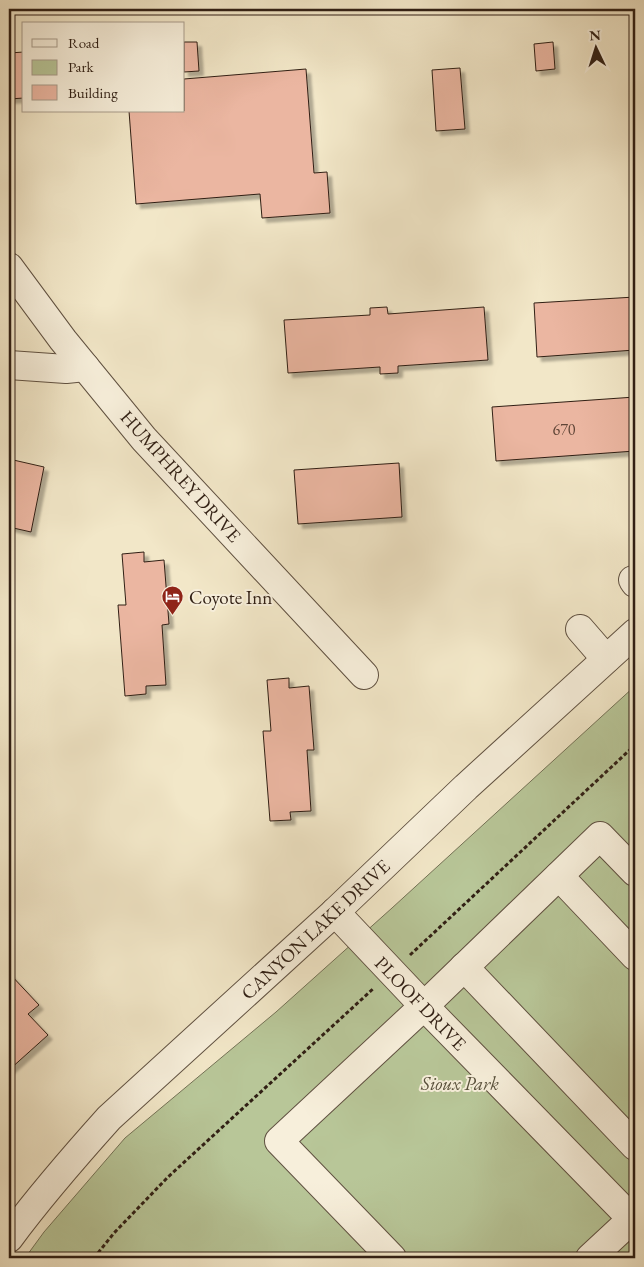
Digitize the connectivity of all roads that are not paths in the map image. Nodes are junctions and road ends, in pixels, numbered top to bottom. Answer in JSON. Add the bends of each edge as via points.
{"nodes":[{"id":1,"x":9,"y":268,"type":"edge"},
{"id":2,"x":9,"y":366,"type":"edge"},
{"id":3,"x":85,"y":367,"type":"junction"},
{"id":4,"x":580,"y":629,"type":"dead end"},
{"id":5,"x":635,"y":633,"type":"edge"},
{"id":6,"x":606,"y":659,"type":"junction"},
{"id":7,"x":364,"y":675,"type":"dead end"},
{"id":8,"x":635,"y":872,"type":"edge"},
{"id":9,"x":559,"y":876,"type":"junction"},
{"id":10,"x":335,"y":912,"type":"junction"},
{"id":11,"x":635,"y":956,"type":"edge"},
{"id":12,"x":464,"y":968,"type":"junction"},
{"id":13,"x":424,"y":1006,"type":"junction"},
{"id":14,"x":635,"y":1146,"type":"edge"},
{"id":15,"x":633,"y":1217,"type":"edge"},
{"id":16,"x":9,"y":1238,"type":"edge"},
{"id":17,"x":392,"y":1258,"type":"edge"},
{"id":18,"x":590,"y":1258,"type":"edge"}],
"edges":[{"from":1,"to":3,"type":"street","name":"HUMPHREY DRIVE"},
{"from":2,"to":3,"type":"street"},
{"from":3,"to":7,"type":"street","name":"HUMPHREY DRIVE","via":[[144,439]]},
{"from":4,"to":6,"type":"street"},
{"from":5,"to":6,"type":"street","name":"CANYON LAKE DRIVE"},
{"from":6,"to":10,"type":"street","name":"CANYON LAKE DRIVE"},
{"from":8,"to":9,"type":"street","via":[[600,836]]},
{"from":9,"to":11,"type":"street"},
{"from":9,"to":12,"type":"street"},
{"from":10,"to":13,"type":"street","name":"PLOOF DRIVE"},
{"from":10,"to":16,"type":"street","name":"CANYON LAKE DRIVE","via":[[109,1118],[69,1162]]},
{"from":12,"to":13,"type":"street"},
{"from":12,"to":14,"type":"street"},
{"from":13,"to":15,"type":"street","name":"PLOOF DRIVE"},
{"from":13,"to":17,"type":"street","via":[[279,1141]]},
{"from":15,"to":18,"type":"street"}]}
